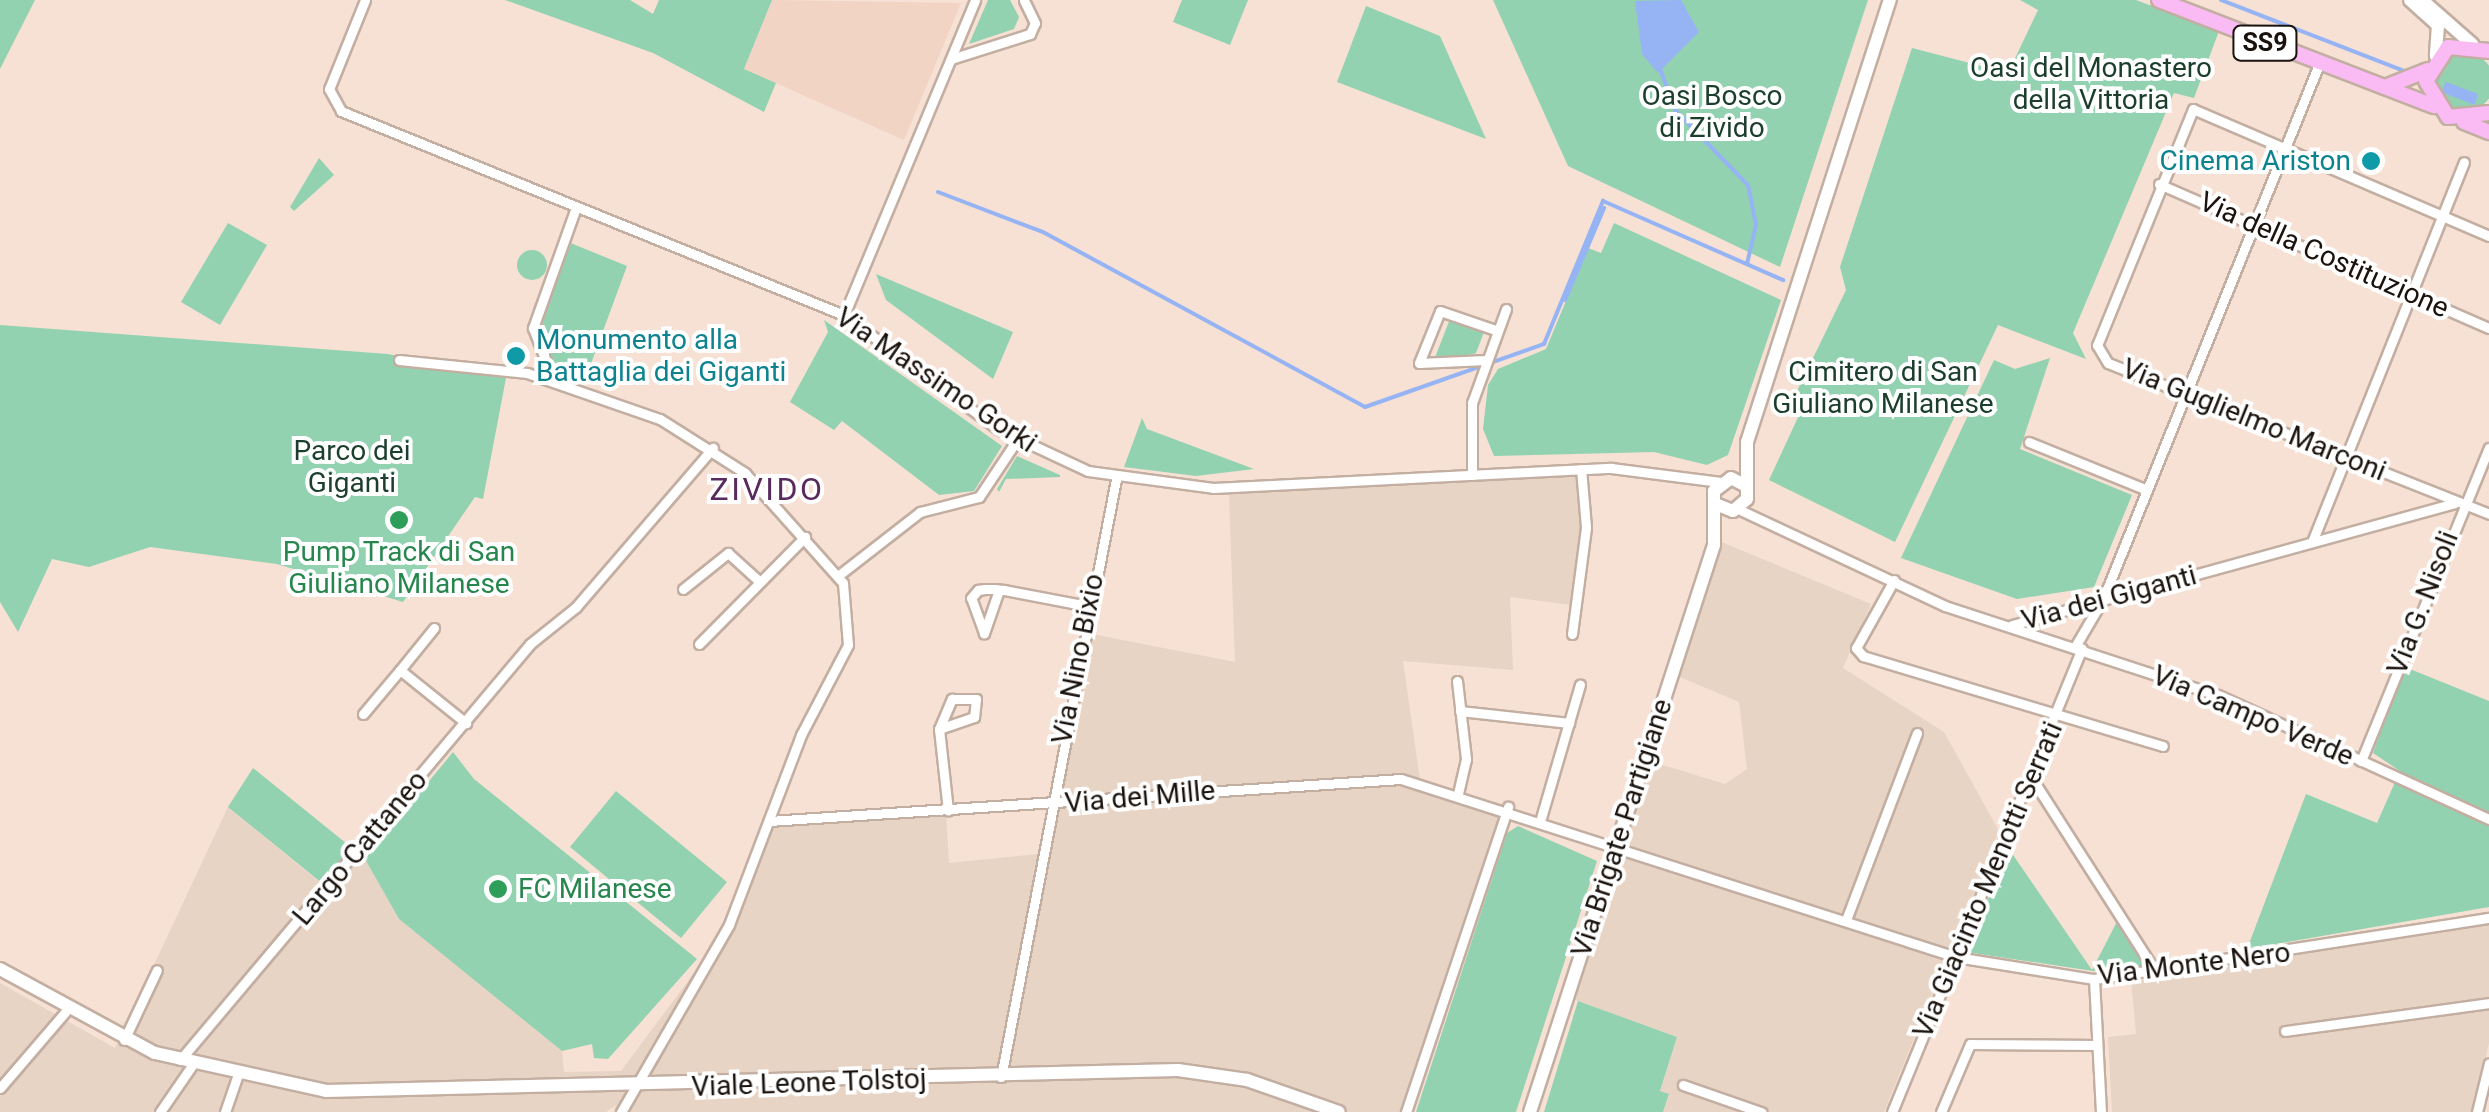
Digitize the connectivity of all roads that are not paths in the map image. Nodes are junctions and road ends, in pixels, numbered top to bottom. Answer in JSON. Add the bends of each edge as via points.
{"nodes":[{"id":1,"x":364,"y":0,"type":"edge"},
{"id":2,"x":975,"y":0,"type":"edge"},
{"id":3,"x":1024,"y":0,"type":"edge"},
{"id":4,"x":1890,"y":0,"type":"edge"},
{"id":5,"x":2159,"y":0,"type":"edge"},
{"id":6,"x":2410,"y":0,"type":"edge"},
{"id":7,"x":2421,"y":0,"type":"edge"},
{"id":8,"x":2482,"y":45,"type":"edge"},
{"id":9,"x":950,"y":60,"type":"junction"},
{"id":10,"x":2432,"y":63,"type":"junction"},
{"id":11,"x":2319,"y":64,"type":"junction"},
{"id":12,"x":2371,"y":85,"type":"junction"},
{"id":13,"x":2434,"y":106,"type":"junction"},
{"id":14,"x":2489,"y":112,"type":"edge"},
{"id":15,"x":2458,"y":120,"type":"junction"},
{"id":16,"x":2489,"y":132,"type":"edge"},
{"id":17,"x":2288,"y":148,"type":"junction"},
{"id":18,"x":2464,"y":162,"type":"dead end"},
{"id":19,"x":2160,"y":184,"type":"junction"},
{"id":20,"x":576,"y":207,"type":"junction"},
{"id":21,"x":2445,"y":217,"type":"junction"},
{"id":22,"x":2256,"y":223,"type":"junction"},
{"id":23,"x":2489,"y":236,"type":"edge"},
{"id":24,"x":2413,"y":294,"type":"junction"},
{"id":25,"x":1506,"y":309,"type":"dead end"},
{"id":26,"x":844,"y":315,"type":"junction"},
{"id":27,"x":2489,"y":328,"type":"edge"},
{"id":28,"x":1498,"y":331,"type":"junction"},
{"id":29,"x":399,"y":360,"type":"dead end"},
{"id":30,"x":1486,"y":360,"type":"junction"},
{"id":31,"x":553,"y":379,"type":"junction"},
{"id":32,"x":2186,"y":394,"type":"junction"},
{"id":33,"x":1017,"y":440,"type":"junction"},
{"id":34,"x":1747,"y":442,"type":"junction"},
{"id":35,"x":2028,"y":442,"type":"dead end"},
{"id":36,"x":713,"y":448,"type":"junction"},
{"id":37,"x":2489,"y":448,"type":"edge"},
{"id":38,"x":2348,"y":456,"type":"junction"},
{"id":39,"x":1581,"y":469,"type":"junction"},
{"id":40,"x":1472,"y":474,"type":"junction"},
{"id":41,"x":1685,"y":476,"type":"junction"},
{"id":42,"x":1116,"y":479,"type":"junction"},
{"id":43,"x":1724,"y":480,"type":"junction"},
{"id":44,"x":2147,"y":490,"type":"junction"},
{"id":45,"x":1716,"y":501,"type":"junction"},
{"id":46,"x":1741,"y":501,"type":"junction"},
{"id":47,"x":2462,"y":504,"type":"junction"},
{"id":48,"x":2489,"y":514,"type":"edge"},
{"id":49,"x":806,"y":537,"type":"junction"},
{"id":50,"x":2312,"y":542,"type":"junction"},
{"id":51,"x":1714,"y":544,"type":"junction"},
{"id":52,"x":839,"y":575,"type":"junction"},
{"id":53,"x":1894,"y":580,"type":"junction"},
{"id":54,"x":760,"y":582,"type":"junction"},
{"id":55,"x":683,"y":589,"type":"dead end"},
{"id":56,"x":999,"y":590,"type":"junction"},
{"id":57,"x":2103,"y":599,"type":"junction"},
{"id":58,"x":2084,"y":604,"type":"junction"},
{"id":59,"x":1088,"y":606,"type":"junction"},
{"id":60,"x":2012,"y":625,"type":"junction"},
{"id":61,"x":434,"y":628,"type":"dead end"},
{"id":62,"x":2081,"y":632,"type":"junction"},
{"id":63,"x":1572,"y":634,"type":"dead end"},
{"id":64,"x":699,"y":644,"type":"dead end"},
{"id":65,"x":2079,"y":647,"type":"junction"},
{"id":66,"x":400,"y":670,"type":"junction"},
{"id":67,"x":1457,"y":681,"type":"dead end"},
{"id":68,"x":1580,"y":685,"type":"dead end"},
{"id":69,"x":1460,"y":712,"type":"junction"},
{"id":70,"x":364,"y":714,"type":"dead end"},
{"id":71,"x":2057,"y":715,"type":"junction"},
{"id":72,"x":466,"y":722,"type":"junction"},
{"id":73,"x":1569,"y":723,"type":"junction"},
{"id":74,"x":939,"y":729,"type":"junction"},
{"id":75,"x":1917,"y":734,"type":"dead end"},
{"id":76,"x":2164,"y":746,"type":"dead end"},
{"id":77,"x":2361,"y":760,"type":"junction"},
{"id":78,"x":2032,"y":777,"type":"junction"},
{"id":79,"x":1458,"y":793,"type":"junction"},
{"id":80,"x":1050,"y":804,"type":"junction"},
{"id":81,"x":1508,"y":807,"type":"junction"},
{"id":82,"x":948,"y":811,"type":"junction"},
{"id":83,"x":1541,"y":818,"type":"junction"},
{"id":84,"x":2489,"y":819,"type":"edge"},
{"id":85,"x":769,"y":821,"type":"junction"},
{"id":86,"x":1618,"y":843,"type":"junction"},
{"id":87,"x":2489,"y":918,"type":"edge"},
{"id":88,"x":1846,"y":920,"type":"junction"},
{"id":89,"x":1956,"y":957,"type":"junction"},
{"id":90,"x":0,"y":969,"type":"edge"},
{"id":91,"x":157,"y":970,"type":"dead end"},
{"id":92,"x":2157,"y":974,"type":"junction"},
{"id":93,"x":2094,"y":978,"type":"junction"},
{"id":94,"x":2489,"y":1003,"type":"edge"},
{"id":95,"x":66,"y":1011,"type":"junction"},
{"id":96,"x":2284,"y":1032,"type":"dead end"},
{"id":97,"x":124,"y":1041,"type":"junction"},
{"id":98,"x":2097,"y":1045,"type":"junction"},
{"id":99,"x":186,"y":1062,"type":"junction"},
{"id":100,"x":2489,"y":1063,"type":"edge"},
{"id":101,"x":236,"y":1077,"type":"junction"},
{"id":102,"x":1002,"y":1077,"type":"junction"},
{"id":103,"x":1682,"y":1085,"type":"dead end"},
{"id":104,"x":0,"y":1088,"type":"edge"},
{"id":105,"x":629,"y":1088,"type":"junction"},
{"id":106,"x":160,"y":1112,"type":"edge"},
{"id":107,"x":225,"y":1112,"type":"edge"},
{"id":108,"x":621,"y":1112,"type":"edge"},
{"id":109,"x":1339,"y":1112,"type":"edge"},
{"id":110,"x":1406,"y":1112,"type":"edge"},
{"id":111,"x":1530,"y":1112,"type":"edge"},
{"id":112,"x":1761,"y":1112,"type":"edge"},
{"id":113,"x":1892,"y":1112,"type":"edge"},
{"id":114,"x":1941,"y":1112,"type":"edge"},
{"id":115,"x":2101,"y":1112,"type":"edge"},
{"id":116,"x":2477,"y":1112,"type":"edge"}],
"edges":[{"from":1,"to":20,"type":"street","name":"Via Massimo Gorki","via":[[329,89],[338,110]]},
{"from":2,"to":9,"type":"street"},
{"from":3,"to":9,"type":"street","via":[[1035,23],[1030,34]]},
{"from":4,"to":34,"type":"street","name":"Via Brigate Partigiane"},
{"from":5,"to":11,"type":"main road","number":"SS9"},
{"from":6,"to":10,"type":"street","via":[[2436,21]]},
{"from":7,"to":8,"type":"street"},
{"from":8,"to":10,"type":"main road"},
{"from":9,"to":26,"type":"street"},
{"from":10,"to":12,"type":"main road","via":[[2403,87]]},
{"from":10,"to":13,"type":"main road"},
{"from":11,"to":12,"type":"main road","number":"SS9"},
{"from":11,"to":17,"type":"street","name":"Via Giacinto Menotti Serrati"},
{"from":12,"to":13,"type":"main road","number":"SS9"},
{"from":13,"to":15,"type":"main road"},
{"from":14,"to":15,"type":"main road"},
{"from":15,"to":16,"type":"main road"},
{"from":17,"to":19,"type":"street","name":"Via Guglielmo Marconi","via":[[2193,109]]},
{"from":17,"to":21,"type":"street"},
{"from":17,"to":22,"type":"street","name":"Via Giacinto Menotti Serrati"},
{"from":18,"to":21,"type":"street"},
{"from":19,"to":22,"type":"street","name":"Via della Costituzione"},
{"from":19,"to":32,"type":"street","name":"Via Guglielmo Marconi","via":[[2097,349],[2108,363]]},
{"from":20,"to":26,"type":"street","name":"Via Massimo Gorki"},
{"from":20,"to":31,"type":"street","via":[[534,326],[536,353]]},
{"from":21,"to":23,"type":"street"},
{"from":21,"to":24,"type":"street"},
{"from":22,"to":24,"type":"street","name":"Via della Costituzione"},
{"from":22,"to":32,"type":"street","name":"Via Giacinto Menotti Serrati"},
{"from":24,"to":27,"type":"street","name":"Via della Costituzione"},
{"from":24,"to":38,"type":"street"},
{"from":25,"to":28,"type":"street"},
{"from":26,"to":33,"type":"street","name":"Via Massimo Gorki"},
{"from":28,"to":30,"type":"street"},
{"from":28,"to":30,"type":"street","via":[[1440,311],[1419,363]]},
{"from":29,"to":31,"type":"street"},
{"from":30,"to":40,"type":"street"},
{"from":31,"to":36,"type":"street","via":[[626,403]]},
{"from":32,"to":38,"type":"street","name":"Via Guglielmo Marconi"},
{"from":32,"to":44,"type":"street","name":"Via Giacinto Menotti Serrati"},
{"from":33,"to":42,"type":"street","name":"Via Massimo Gorki"},
{"from":33,"to":52,"type":"street","via":[[979,496],[926,508]]},
{"from":34,"to":43,"type":"street","name":"Via Brigate Partigiane"},
{"from":34,"to":46,"type":"street","name":"Via Brigate Partigiane"},
{"from":35,"to":44,"type":"street"},
{"from":36,"to":49,"type":"street"},
{"from":36,"to":72,"type":"street","name":"Largo Cattaneo","via":[[582,602],[540,635]]},
{"from":37,"to":47,"type":"street","name":"Via G. Nisoli"},
{"from":38,"to":47,"type":"street","name":"Via Guglielmo Marconi"},
{"from":38,"to":50,"type":"street"},
{"from":39,"to":40,"type":"street","name":"Via Massimo Gorki"},
{"from":39,"to":41,"type":"street","name":"Via Massimo Gorki"},
{"from":39,"to":63,"type":"street","via":[[1586,528]]},
{"from":40,"to":42,"type":"street","name":"Via Massimo Gorki","via":[[1213,488]]},
{"from":41,"to":43,"type":"street","name":"Via Massimo Gorki"},
{"from":41,"to":45,"type":"street"},
{"from":42,"to":59,"type":"street","name":"Via Nino Bixio"},
{"from":43,"to":45,"type":"street","name":"Via Brigate Partigiane"},
{"from":43,"to":46,"type":"street"},
{"from":44,"to":57,"type":"street","name":"Via Giacinto Menotti Serrati"},
{"from":45,"to":46,"type":"street"},
{"from":45,"to":51,"type":"street","name":"Via Brigate Partigiane"},
{"from":46,"to":51,"type":"street","name":"Via Brigate Partigiane"},
{"from":46,"to":53,"type":"street","name":"Via dei Giganti"},
{"from":47,"to":48,"type":"street","name":"Via Guglielmo Marconi"},
{"from":47,"to":50,"type":"street","name":"Via dei Giganti"},
{"from":47,"to":77,"type":"street","name":"Via G. Nisoli"},
{"from":49,"to":52,"type":"street"},
{"from":49,"to":54,"type":"street"},
{"from":50,"to":57,"type":"street","name":"Via dei Giganti"},
{"from":51,"to":86,"type":"street","name":"Via Brigate Partigiane"},
{"from":52,"to":85,"type":"street","via":[[852,632]]},
{"from":53,"to":60,"type":"street","name":"Via dei Giganti"},
{"from":53,"to":71,"type":"street","via":[[1856,648],[1862,656]]},
{"from":54,"to":55,"type":"street","via":[[728,552]]},
{"from":54,"to":64,"type":"street"},
{"from":56,"to":56,"type":"street","via":[[971,594],[984,633],[993,627]]},
{"from":56,"to":59,"type":"street"},
{"from":57,"to":58,"type":"street","name":"Via dei Giganti"},
{"from":57,"to":62,"type":"street","name":"Via Giacinto Menotti Serrati"},
{"from":58,"to":60,"type":"street","name":"Via dei Giganti"},
{"from":58,"to":62,"type":"street","name":"Via Giacinto Menotti Serrati"},
{"from":59,"to":80,"type":"street","name":"Via Nino Bixio"},
{"from":60,"to":65,"type":"street","name":"Via Campo Verde"},
{"from":61,"to":66,"type":"street"},
{"from":62,"to":65,"type":"street","name":"Via Giacinto Menotti Serrati"},
{"from":65,"to":71,"type":"street","name":"Via Giacinto Menotti Serrati"},
{"from":65,"to":77,"type":"street","name":"Via Campo Verde"},
{"from":66,"to":70,"type":"street"},
{"from":66,"to":72,"type":"street"},
{"from":67,"to":69,"type":"street"},
{"from":68,"to":73,"type":"street"},
{"from":69,"to":73,"type":"street"},
{"from":69,"to":79,"type":"street","via":[[1466,759]]},
{"from":71,"to":76,"type":"street"},
{"from":71,"to":78,"type":"street","name":"Via Giacinto Menotti Serrati"},
{"from":72,"to":99,"type":"street","name":"Largo Cattaneo"},
{"from":73,"to":83,"type":"street"},
{"from":74,"to":74,"type":"street","via":[[976,716],[976,699],[952,699]]},
{"from":74,"to":82,"type":"street"},
{"from":75,"to":88,"type":"street"},
{"from":77,"to":84,"type":"street","name":"Via Campo Verde"},
{"from":78,"to":89,"type":"street","name":"Via Giacinto Menotti Serrati"},
{"from":78,"to":92,"type":"street"},
{"from":79,"to":80,"type":"street","name":"Via dei Mille","via":[[1365,778]]},
{"from":79,"to":81,"type":"street","name":"Via dei Mille"},
{"from":80,"to":82,"type":"street","name":"Via dei Mille"},
{"from":80,"to":102,"type":"street","name":"Via Nino Bixio"},
{"from":81,"to":83,"type":"street","name":"Via dei Mille"},
{"from":81,"to":110,"type":"street"},
{"from":82,"to":85,"type":"street","name":"Via dei Mille"},
{"from":83,"to":86,"type":"street","name":"Via dei Mille"},
{"from":85,"to":105,"type":"street","via":[[720,942]]},
{"from":86,"to":88,"type":"street","name":"Via Monte Nero"},
{"from":86,"to":111,"type":"street","name":"Via Brigate Partigiane"},
{"from":87,"to":92,"type":"street","name":"Via Monte Nero"},
{"from":88,"to":89,"type":"street","name":"Via Monte Nero"},
{"from":89,"to":93,"type":"street","name":"Via Monte Nero"},
{"from":89,"to":113,"type":"street","name":"Via Giacinto Menotti Serrati"},
{"from":90,"to":95,"type":"street","name":"Viale Leone Tolstoj"},
{"from":91,"to":97,"type":"street"},
{"from":92,"to":93,"type":"street","name":"Via Monte Nero"},
{"from":93,"to":98,"type":"street"},
{"from":94,"to":96,"type":"street"},
{"from":95,"to":97,"type":"street","name":"Viale Leone Tolstoj"},
{"from":95,"to":104,"type":"street"},
{"from":97,"to":99,"type":"street","name":"Viale Leone Tolstoj"},
{"from":98,"to":114,"type":"street","via":[[1970,1044]]},
{"from":98,"to":115,"type":"street"},
{"from":99,"to":101,"type":"street","name":"Viale Leone Tolstoj"},
{"from":99,"to":106,"type":"street","name":"Largo Cattaneo"},
{"from":100,"to":116,"type":"street"},
{"from":101,"to":105,"type":"street","name":"Viale Leone Tolstoj","via":[[355,1093]]},
{"from":101,"to":107,"type":"street"},
{"from":102,"to":105,"type":"street","name":"Viale Leone Tolstoj"},
{"from":102,"to":109,"type":"street","name":"Viale Leone Tolstoj","via":[[1189,1071]]},
{"from":103,"to":112,"type":"street"},
{"from":105,"to":108,"type":"street"}]}
